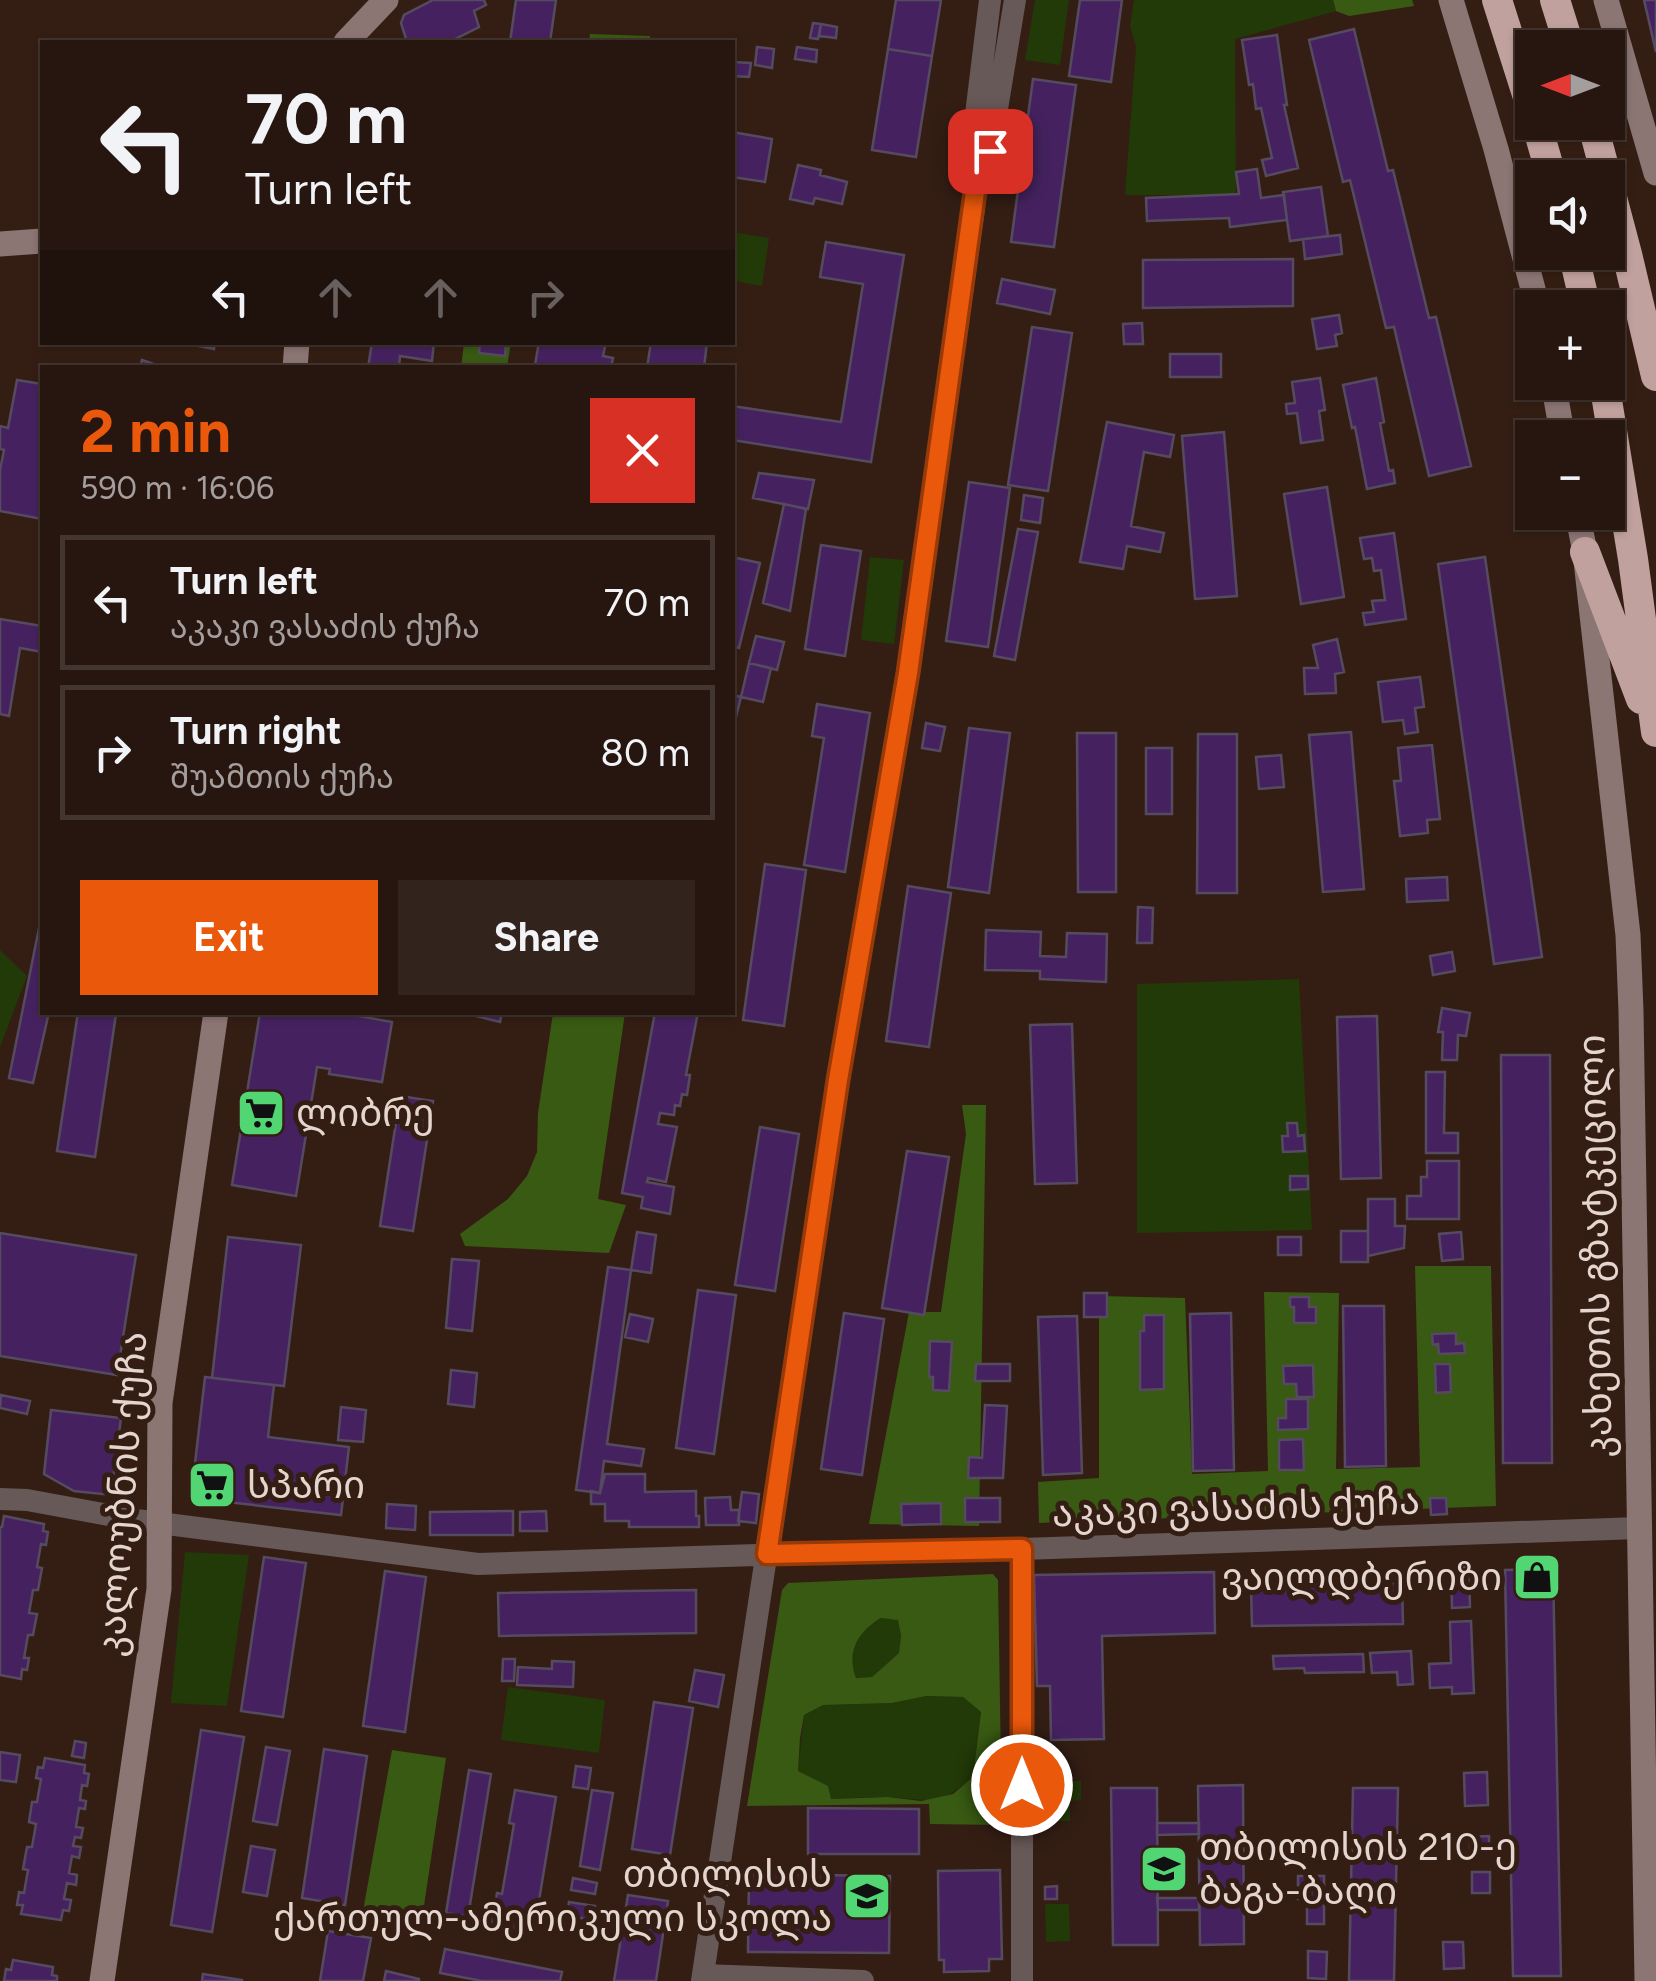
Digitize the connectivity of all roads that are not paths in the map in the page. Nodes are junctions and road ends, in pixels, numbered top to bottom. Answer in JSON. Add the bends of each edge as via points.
{"nodes":[{"id":1,"x":386,"y":0,"type":"edge"},
{"id":2,"x":990,"y":0,"type":"edge"},
{"id":3,"x":1015,"y":0,"type":"edge"},
{"id":4,"x":1451,"y":0,"type":"edge"},
{"id":5,"x":1497,"y":0,"type":"edge"},
{"id":6,"x":1554,"y":0,"type":"edge"},
{"id":7,"x":1606,"y":0,"type":"edge"},
{"id":8,"x":1564,"y":30,"type":"edge"},
{"id":9,"x":348,"y":40,"type":"edge"},
{"id":10,"x":1515,"y":57,"type":"edge"},
{"id":11,"x":1597,"y":140,"type":"edge"},
{"id":12,"x":1656,"y":173,"type":"edge"},
{"id":13,"x":975,"y":192,"type":"junction"},
{"id":14,"x":40,"y":241,"type":"edge"},
{"id":15,"x":0,"y":244,"type":"edge"},
{"id":16,"x":1533,"y":290,"type":"edge"},
{"id":17,"x":1656,"y":376,"type":"edge"},
{"id":18,"x":1607,"y":400,"type":"edge"},
{"id":19,"x":1580,"y":530,"type":"edge"},
{"id":20,"x":1584,"y":552,"type":"junction"},
{"id":21,"x":1656,"y":735,"type":"edge"},
{"id":22,"x":216,"y":1015,"type":"edge"},
{"id":23,"x":0,"y":1499,"type":"edge"},
{"id":24,"x":160,"y":1522,"type":"junction"},
{"id":25,"x":1640,"y":1528,"type":"junction"},
{"id":26,"x":1022,"y":1549,"type":"junction"},
{"id":27,"x":767,"y":1554,"type":"junction"},
{"id":28,"x":703,"y":1978,"type":"edge"},
{"id":29,"x":102,"y":1981,"type":"edge"},
{"id":30,"x":863,"y":1981,"type":"edge"},
{"id":31,"x":1022,"y":1981,"type":"edge"},
{"id":32,"x":1646,"y":1981,"type":"edge"}],
"edges":[{"from":1,"to":9,"type":"street"},
{"from":2,"to":13,"type":"street","via":[[972,148]]},
{"from":3,"to":13,"type":"street","via":[[990,151]]},
{"from":4,"to":16,"type":"street"},
{"from":5,"to":10,"type":"highway"},
{"from":6,"to":8,"type":"highway"},
{"from":7,"to":12,"type":"street"},
{"from":11,"to":17,"type":"highway"},
{"from":13,"to":27,"type":"street","via":[[908,673]]},
{"from":14,"to":15,"type":"street"},
{"from":18,"to":21,"type":"highway"},
{"from":19,"to":20,"type":"street","name":"კახეთის გზატკეცილი"},
{"from":20,"to":21,"type":"highway"},
{"from":20,"to":25,"type":"street","name":"კახეთის გზატკეცილი","via":[[1628,935]]},
{"from":22,"to":24,"type":"street","name":"კალოუბნის ქუჩა","via":[[160,1403]]},
{"from":23,"to":24,"type":"street","name":"აკაკი ვასაძის ქუჩა"},
{"from":24,"to":27,"type":"street","name":"აკაკი ვასაძის ქუჩა","via":[[478,1564]]},
{"from":24,"to":29,"type":"street","name":"კალოუბნის ქუჩა","via":[[159,1588]]},
{"from":25,"to":26,"type":"street","name":"აკაკი ვასაძის ქუჩა"},
{"from":25,"to":32,"type":"street","name":"კახეთის გზატკეცილი"},
{"from":26,"to":27,"type":"street","name":"აკაკი ვასაძის ქუჩა"},
{"from":26,"to":31,"type":"street"},
{"from":27,"to":28,"type":"street"},
{"from":28,"to":30,"type":"street"}]}
